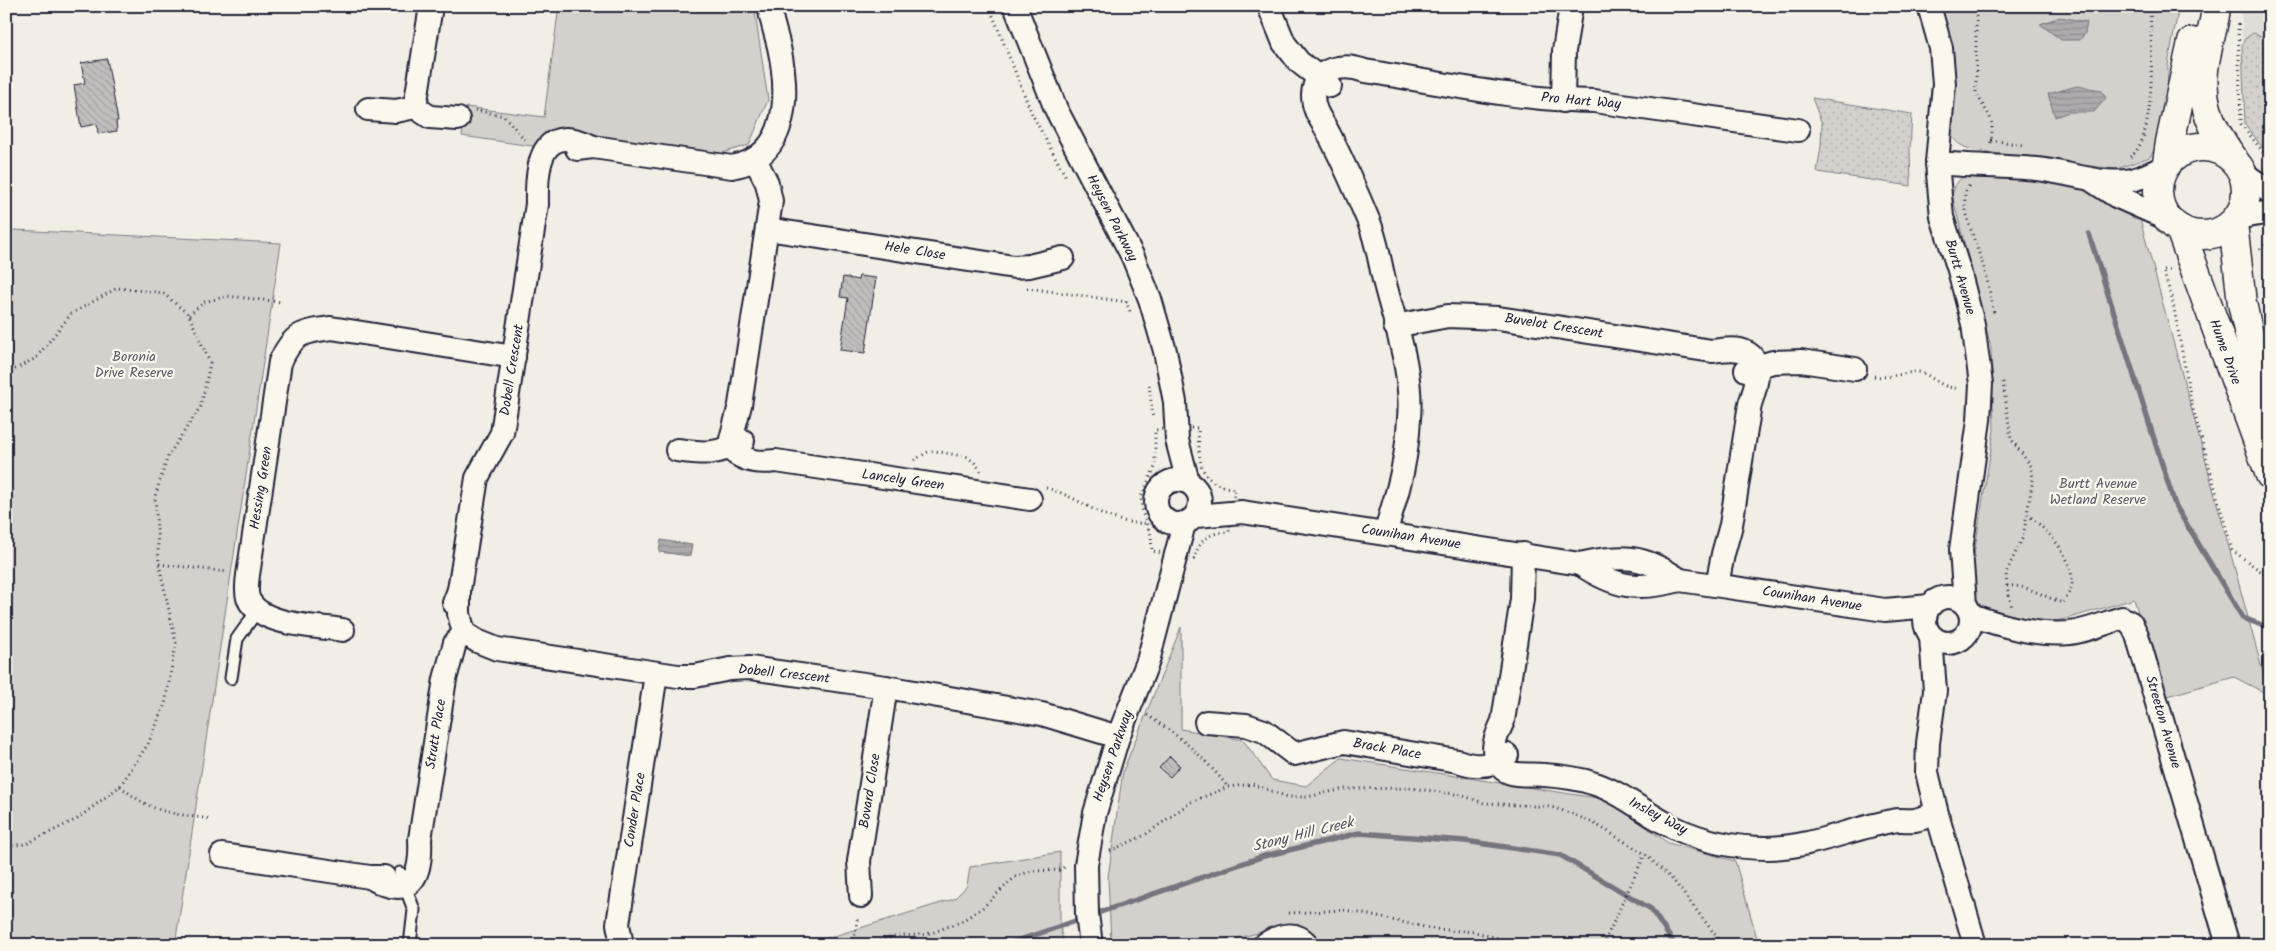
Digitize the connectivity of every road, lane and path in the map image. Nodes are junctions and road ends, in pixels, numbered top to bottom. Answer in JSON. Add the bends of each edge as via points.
{"nodes":[{"id":1,"x":431,"y":6,"type":"edge"},
{"id":2,"x":989,"y":6,"type":"edge"},
{"id":3,"x":1014,"y":6,"type":"edge"},
{"id":4,"x":1269,"y":6,"type":"edge"},
{"id":5,"x":1571,"y":6,"type":"edge"},
{"id":6,"x":1929,"y":6,"type":"edge"},
{"id":7,"x":1976,"y":6,"type":"edge"},
{"id":8,"x":2150,"y":6,"type":"edge"},
{"id":9,"x":2199,"y":6,"type":"edge"},
{"id":10,"x":2216,"y":6,"type":"edge"},
{"id":11,"x":768,"y":9,"type":"edge"},
{"id":12,"x":2238,"y":21,"type":"dead end"},
{"id":13,"x":1325,"y":82,"type":"junction"},
{"id":14,"x":1558,"y":100,"type":"junction"},
{"id":15,"x":415,"y":107,"type":"junction"},
{"id":16,"x":368,"y":109,"type":"dead end"},
{"id":17,"x":465,"y":114,"type":"joint"},
{"id":18,"x":1798,"y":130,"type":"dead end"},
{"id":19,"x":2028,"y":146,"type":"dead end"},
{"id":20,"x":592,"y":147,"type":"junction"},
{"id":21,"x":1990,"y":148,"type":"junction"},
{"id":22,"x":543,"y":152,"type":"junction"},
{"id":23,"x":1937,"y":157,"type":"junction"},
{"id":24,"x":755,"y":159,"type":"junction"},
{"id":25,"x":2125,"y":159,"type":"dead end"},
{"id":26,"x":2270,"y":161,"type":"edge"},
{"id":27,"x":2166,"y":165,"type":"junction"},
{"id":28,"x":2239,"y":168,"type":"junction"},
{"id":29,"x":2036,"y":169,"type":"junction"},
{"id":30,"x":1066,"y":178,"type":"dead end"},
{"id":31,"x":2090,"y":179,"type":"junction"},
{"id":32,"x":2270,"y":192,"type":"edge"},
{"id":33,"x":537,"y":204,"type":"junction"},
{"id":34,"x":2270,"y":212,"type":"edge"},
{"id":35,"x":2235,"y":220,"type":"junction"},
{"id":36,"x":2174,"y":224,"type":"junction"},
{"id":37,"x":767,"y":229,"type":"junction"},
{"id":38,"x":2270,"y":238,"type":"edge"},
{"id":39,"x":1063,"y":258,"type":"dead end"},
{"id":40,"x":2237,"y":260,"type":"junction"},
{"id":41,"x":2194,"y":266,"type":"junction"},
{"id":42,"x":1124,"y":294,"type":"dead end"},
{"id":43,"x":282,"y":302,"type":"dead end"},
{"id":44,"x":189,"y":315,"type":"junction"},
{"id":45,"x":1132,"y":319,"type":"dead end"},
{"id":46,"x":1395,"y":326,"type":"junction"},
{"id":47,"x":514,"y":357,"type":"junction"},
{"id":48,"x":1751,"y":368,"type":"junction"},
{"id":49,"x":1855,"y":369,"type":"joint"},
{"id":50,"x":6,"y":374,"type":"edge"},
{"id":51,"x":1148,"y":378,"type":"dead end"},
{"id":52,"x":1959,"y":388,"type":"dead end"},
{"id":53,"x":1155,"y":430,"type":"dead end"},
{"id":54,"x":2270,"y":430,"type":"edge"},
{"id":55,"x":738,"y":444,"type":"junction"},
{"id":56,"x":677,"y":450,"type":"dead end"},
{"id":57,"x":909,"y":462,"type":"dead end"},
{"id":58,"x":984,"y":475,"type":"dead end"},
{"id":59,"x":2270,"y":475,"type":"edge"},
{"id":60,"x":1185,"y":486,"type":"junction"},
{"id":61,"x":1036,"y":493,"type":"joint"},
{"id":62,"x":1242,"y":512,"type":"junction"},
{"id":63,"x":2027,"y":514,"type":"dead end"},
{"id":64,"x":1173,"y":521,"type":"junction"},
{"id":65,"x":1391,"y":534,"type":"junction"},
{"id":66,"x":1961,"y":550,"type":"junction"},
{"id":67,"x":1528,"y":555,"type":"junction"},
{"id":68,"x":159,"y":564,"type":"junction"},
{"id":69,"x":248,"y":575,"type":"junction"},
{"id":70,"x":2270,"y":578,"type":"edge"},
{"id":71,"x":1723,"y":586,"type":"junction"},
{"id":72,"x":2007,"y":586,"type":"dead end"},
{"id":73,"x":1935,"y":602,"type":"junction"},
{"id":74,"x":1885,"y":610,"type":"junction"},
{"id":75,"x":257,"y":611,"type":"junction"},
{"id":76,"x":1964,"y":624,"type":"junction"},
{"id":77,"x":343,"y":630,"type":"dead end"},
{"id":78,"x":1929,"y":634,"type":"junction"},
{"id":79,"x":459,"y":638,"type":"junction"},
{"id":80,"x":656,"y":674,"type":"junction"},
{"id":81,"x":231,"y":678,"type":"dead end"},
{"id":82,"x":886,"y":687,"type":"junction"},
{"id":83,"x":1935,"y":691,"type":"junction"},
{"id":84,"x":1131,"y":704,"type":"junction"},
{"id":85,"x":1206,"y":722,"type":"dead end"},
{"id":86,"x":1116,"y":742,"type":"junction"},
{"id":87,"x":1499,"y":757,"type":"junction"},
{"id":88,"x":120,"y":786,"type":"junction"},
{"id":89,"x":1228,"y":787,"type":"junction"},
{"id":90,"x":1936,"y":809,"type":"junction"},
{"id":91,"x":211,"y":820,"type":"dead end"},
{"id":92,"x":6,"y":846,"type":"edge"},
{"id":93,"x":1645,"y":854,"type":"junction"},
{"id":94,"x":222,"y":855,"type":"dead end"},
{"id":95,"x":1086,"y":864,"type":"junction"},
{"id":96,"x":402,"y":879,"type":"junction"},
{"id":97,"x":861,"y":896,"type":"joint"},
{"id":98,"x":1283,"y":914,"type":"dead end"},
{"id":99,"x":1091,"y":944,"type":"edge"},
{"id":100,"x":410,"y":945,"type":"edge"},
{"id":101,"x":622,"y":945,"type":"edge"},
{"id":102,"x":853,"y":945,"type":"edge"},
{"id":103,"x":865,"y":945,"type":"edge"},
{"id":104,"x":1264,"y":945,"type":"edge"},
{"id":105,"x":1308,"y":945,"type":"edge"},
{"id":106,"x":1524,"y":945,"type":"edge"},
{"id":107,"x":1603,"y":945,"type":"edge"},
{"id":108,"x":1723,"y":945,"type":"edge"},
{"id":109,"x":1975,"y":945,"type":"edge"},
{"id":110,"x":2228,"y":945,"type":"edge"}],
"edges":[{"from":1,"to":15,"type":"street"},
{"from":2,"to":30,"type":"path","via":[[1032,114]]},
{"from":3,"to":60,"type":"street","name":"Heysen Parkway","via":[[1056,109],[1133,257],[1150,299],[1175,402],[1177,440]]},
{"from":4,"to":13,"type":"street","via":[[1284,43],[1299,62]]},
{"from":5,"to":14,"type":"street"},
{"from":6,"to":23,"type":"street","name":"Burtt Avenue","via":[[1941,48],[1944,84]]},
{"from":7,"to":21,"type":"path","via":[[1976,92],[1991,115],[1993,133]]},
{"from":8,"to":25,"type":"path","via":[[2151,91],[2148,118],[2140,148]]},
{"from":9,"to":27,"type":"street"},
{"from":10,"to":28,"type":"street","via":[[2204,69],[2205,105],[2214,129]]},
{"from":11,"to":24,"type":"street","name":"Dobell Crescent","via":[[779,48],[784,111],[778,132]]},
{"from":12,"to":26,"type":"path","via":[[2241,124]]},
{"from":13,"to":14,"type":"street","name":"Pro Hart Way","via":[[1365,71]]},
{"from":13,"to":46,"type":"street","via":[[1313,92],[1314,106],[1370,224]]},
{"from":14,"to":18,"type":"street","name":"Pro Hart Way","via":[[1594,101]]},
{"from":15,"to":16,"type":"street","via":[[396,111]]},
{"from":15,"to":17,"type":"street","via":[[430,117]]},
{"from":17,"to":22,"type":"path","via":[[504,116],[526,141]]},
{"from":19,"to":21,"type":"path"},
{"from":20,"to":22,"type":"street","name":"Dobell Crescent","via":[[565,139],[554,141]]},
{"from":20,"to":24,"type":"street","name":"Dobell Crescent","via":[[732,167]]},
{"from":20,"to":33,"type":"street","name":"Dobell Crescent","via":[[561,152],[553,157]]},
{"from":21,"to":23,"type":"street"},
{"from":21,"to":29,"type":"street"},
{"from":22,"to":33,"type":"street","name":"Dobell Crescent","via":[[536,183]]},
{"from":23,"to":29,"type":"street"},
{"from":23,"to":66,"type":"street","name":"Burtt Avenue","via":[[1942,217],[1972,324],[1980,384],[1979,420]]},
{"from":24,"to":37,"type":"street","via":[[768,183],[771,201]]},
{"from":27,"to":28,"type":"street","via":[[2188,148],[2201,146],[2226,153]]},
{"from":27,"to":31,"type":"street","via":[[2132,180]]},
{"from":27,"to":36,"type":"street","via":[[2159,180],[2158,194],[2161,208]]},
{"from":28,"to":32,"type":"street"},
{"from":28,"to":35,"type":"street","via":[[2246,196]]},
{"from":29,"to":31,"type":"street"},
{"from":31,"to":36,"type":"street","via":[[2116,196]]},
{"from":33,"to":47,"type":"street","name":"Dobell Crescent"},
{"from":34,"to":35,"type":"street"},
{"from":35,"to":36,"type":"street","via":[[2221,231],[2207,235],[2193,234]]},
{"from":35,"to":40,"type":"street","name":"Hume Drive"},
{"from":36,"to":41,"type":"street","name":"Hume Drive"},
{"from":37,"to":39,"type":"street","name":"Hele Close","via":[[1014,266]]},
{"from":37,"to":55,"type":"street","via":[[740,405]]},
{"from":38,"to":40,"type":"path","via":[[2253,256]]},
{"from":40,"to":54,"type":"street","name":"Hume Drive","via":[[2242,304]]},
{"from":41,"to":59,"type":"street","name":"Hume Drive"},
{"from":41,"to":70,"type":"path","via":[[2163,270],[2172,298],[2192,405],[2232,550]]},
{"from":42,"to":45,"type":"path"},
{"from":43,"to":44,"type":"path","via":[[227,296],[204,302]]},
{"from":44,"to":50,"type":"path","via":[[163,292],[117,288],[71,314],[36,358]]},
{"from":44,"to":68,"type":"path","via":[[210,363],[201,406],[168,456],[155,496]]},
{"from":46,"to":48,"type":"street","name":"Buvelot Crescent","via":[[1448,316],[1498,318],[1712,350]]},
{"from":46,"to":65,"type":"street","via":[[1410,395],[1398,488],[1399,512]]},
{"from":47,"to":69,"type":"street","name":"Hessing Green","via":[[331,328],[303,332],[294,338],[280,362]]},
{"from":47,"to":79,"type":"street","name":"Dobell Crescent","via":[[502,433],[476,478],[459,590]]},
{"from":48,"to":49,"type":"street","via":[[1773,362],[1801,361]]},
{"from":48,"to":71,"type":"street","via":[[1750,404],[1731,525],[1731,555]]},
{"from":49,"to":52,"type":"path","via":[[1877,377],[1920,372],[1949,388]]},
{"from":51,"to":53,"type":"path"},
{"from":55,"to":56,"type":"street","via":[[707,454]]},
{"from":55,"to":61,"type":"street","name":"Lancely Green","via":[[776,461]]},
{"from":57,"to":58,"type":"path","via":[[928,452],[959,456],[970,459]]},
{"from":60,"to":62,"type":"street","name":"Counihan Avenue"},
{"from":60,"to":64,"type":"street","name":"Heysen Parkway","via":[[1200,506]]},
{"from":60,"to":64,"type":"street","via":[[1158,493],[1156,507]]},
{"from":61,"to":64,"type":"path","via":[[1057,491],[1121,522]]},
{"from":62,"to":64,"type":"street","name":"Counihan Avenue"},
{"from":62,"to":65,"type":"street","name":"Counihan Avenue"},
{"from":63,"to":72,"type":"path","via":[[2046,530],[2068,560],[2072,586],[2063,603],[2019,585]]},
{"from":64,"to":84,"type":"street","name":"Heysen Parkway","via":[[1177,556],[1148,661]]},
{"from":65,"to":67,"type":"street","name":"Counihan Avenue"},
{"from":66,"to":73,"type":"street","name":"Burtt Avenue"},
{"from":66,"to":76,"type":"street","name":"Burtt Avenue"},
{"from":67,"to":71,"type":"street","name":"Counihan Avenue","via":[[1580,564],[1606,557],[1630,557],[1656,566],[1680,580]]},
{"from":67,"to":87,"type":"street"},
{"from":68,"to":69,"type":"path"},
{"from":68,"to":88,"type":"path","via":[[176,643],[165,704],[148,744]]},
{"from":69,"to":75,"type":"street","name":"Hessing Green","via":[[247,596]]},
{"from":71,"to":74,"type":"street","name":"Counihan Avenue"},
{"from":73,"to":74,"type":"street","name":"Counihan Avenue"},
{"from":73,"to":76,"type":"street","via":[[1954,598]]},
{"from":73,"to":78,"type":"street","via":[[1925,618]]},
{"from":74,"to":78,"type":"street","name":"Counihan Avenue"},
{"from":75,"to":77,"type":"street","via":[[274,620]]},
{"from":75,"to":81,"type":"lane","via":[[238,639]]},
{"from":76,"to":78,"type":"street","via":[[1942,643]]},
{"from":76,"to":83,"type":"street"},
{"from":76,"to":110,"type":"street","name":"Streeton Avenue","via":[[2050,634],[2072,633],[2122,618],[2132,624]]},
{"from":78,"to":83,"type":"street"},
{"from":79,"to":80,"type":"street","name":"Dobell Crescent","via":[[497,649]]},
{"from":79,"to":96,"type":"street","name":"Strutt Place","via":[[445,679],[420,839]]},
{"from":80,"to":82,"type":"street","name":"Dobell Crescent","via":[[695,676],[750,668]]},
{"from":80,"to":101,"type":"street","name":"Conder Place","via":[[618,924]]},
{"from":82,"to":86,"type":"street","name":"Dobell Crescent","via":[[1042,714]]},
{"from":82,"to":97,"type":"street","name":"Bovard Close","via":[[859,862]]},
{"from":83,"to":90,"type":"street","via":[[1927,772]]},
{"from":84,"to":86,"type":"street","name":"Heysen Parkway"},
{"from":84,"to":89,"type":"path","via":[[1181,737]]},
{"from":85,"to":87,"type":"street","name":"Brack Place","via":[[1246,725],[1264,731],[1294,754],[1344,742],[1458,761]]},
{"from":86,"to":95,"type":"street","name":"Heysen Parkway","via":[[1095,813]]},
{"from":87,"to":90,"type":"street","name":"Insley Way","via":[[1542,774],[1608,788],[1674,828],[1734,846],[1766,848],[1807,844],[1893,820],[1914,820]]},
{"from":88,"to":91,"type":"path","via":[[139,802],[158,811]]},
{"from":88,"to":92,"type":"path","via":[[77,820],[26,844]]},
{"from":89,"to":93,"type":"path","via":[[1252,784],[1288,797],[1307,797],[1344,789],[1411,788],[1461,795],[1484,803],[1551,807],[1597,825]]},
{"from":89,"to":95,"type":"path","via":[[1191,802],[1145,835],[1109,852],[1107,866]]},
{"from":90,"to":109,"type":"street"},
{"from":93,"to":107,"type":"path"},
{"from":93,"to":108,"type":"path","via":[[1674,880]]},
{"from":94,"to":96,"type":"street","via":[[370,878]]},
{"from":95,"to":99,"type":"street","name":"Heysen Parkway"},
{"from":95,"to":103,"type":"path","via":[[1065,865],[1061,870],[1031,871],[1016,877],[993,899],[960,922],[922,935],[898,936]]},
{"from":96,"to":100,"type":"lane","via":[[414,910]]},
{"from":97,"to":102,"type":"path"},
{"from":98,"to":106,"type":"path","via":[[1345,910],[1434,929],[1475,932]]},
{"from":104,"to":105,"type":"street","via":[[1288,935],[1299,937]]}]}
